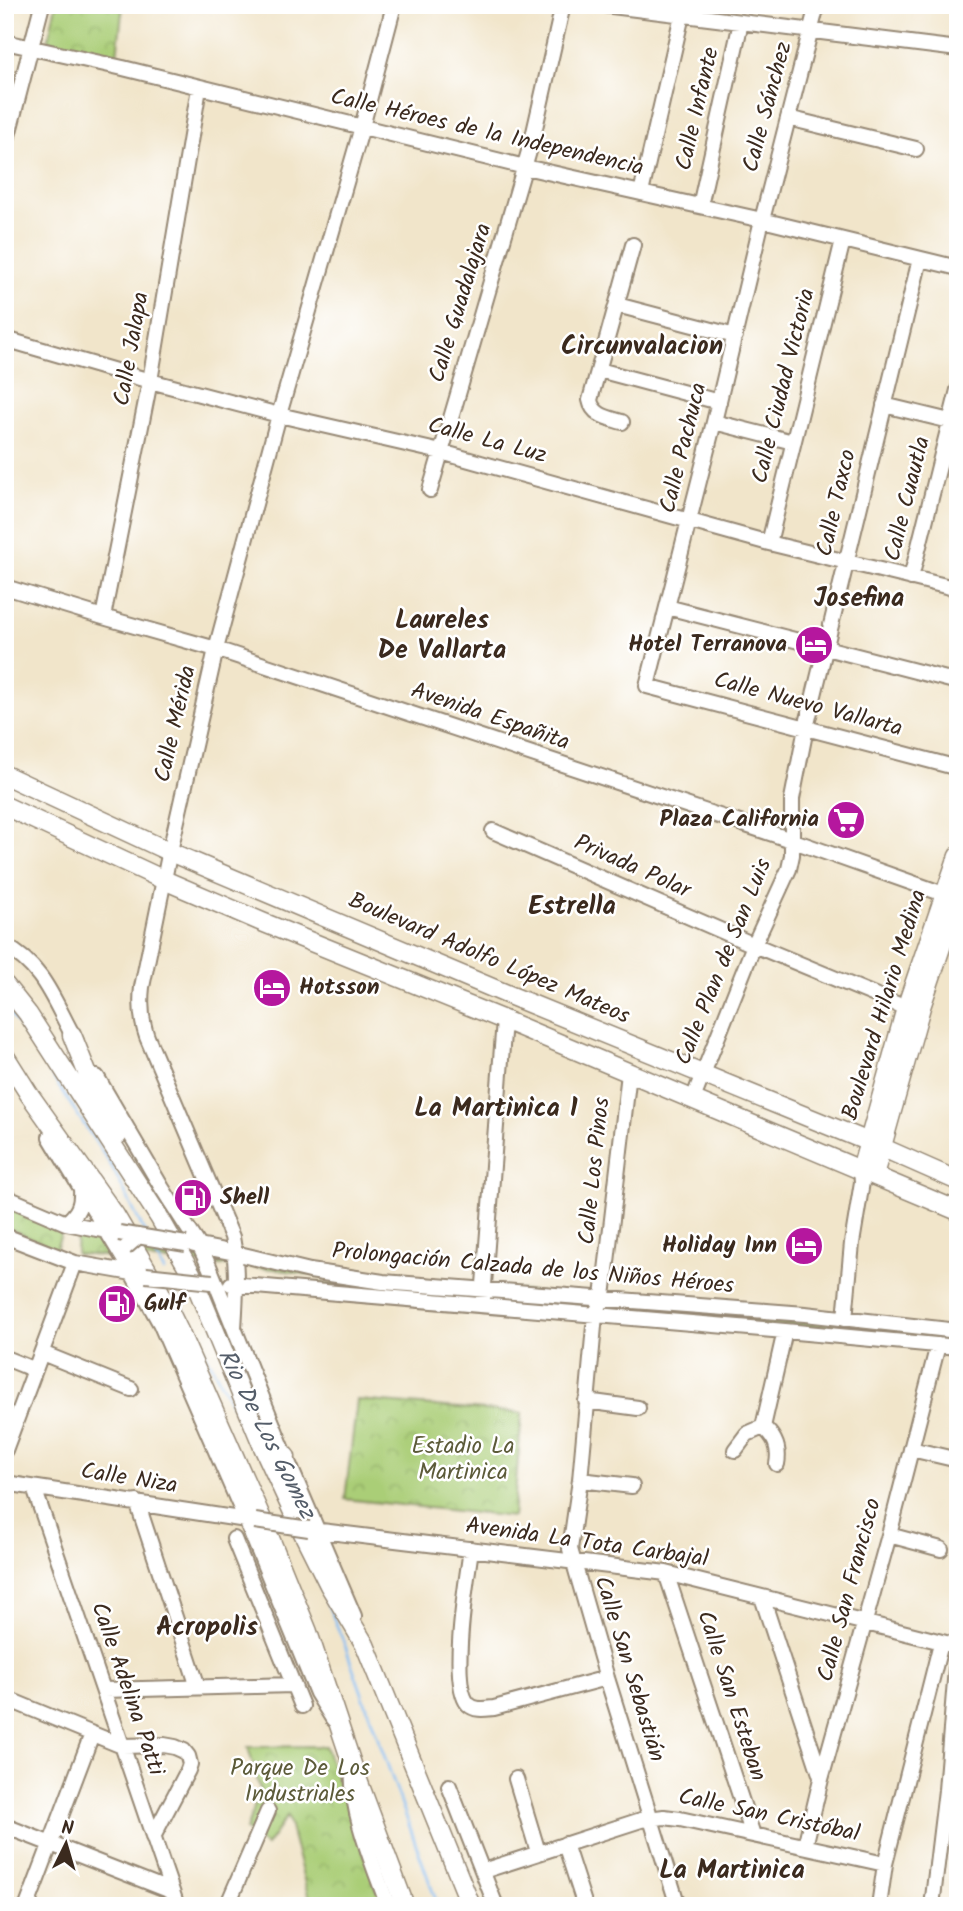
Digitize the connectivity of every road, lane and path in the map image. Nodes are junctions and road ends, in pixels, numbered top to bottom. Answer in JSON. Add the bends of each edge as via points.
{"nodes":[{"id":1,"x":42,"y":5,"type":"edge"},
{"id":2,"x":394,"y":5,"type":"edge"},
{"id":3,"x":563,"y":5,"type":"edge"},
{"id":4,"x":604,"y":5,"type":"edge"},
{"id":5,"x":817,"y":5,"type":"edge"},
{"id":6,"x":682,"y":15,"type":"junction"},
{"id":7,"x":741,"y":22,"type":"junction"},
{"id":8,"x":812,"y":30,"type":"junction"},
{"id":9,"x":5,"y":42,"type":"edge"},
{"id":10,"x":31,"y":47,"type":"junction"},
{"id":11,"x":958,"y":49,"type":"edge"},
{"id":12,"x":199,"y":88,"type":"junction"},
{"id":13,"x":788,"y":118,"type":"junction"},
{"id":14,"x":362,"y":127,"type":"junction"},
{"id":15,"x":5,"y":147,"type":"edge"},
{"id":16,"x":916,"y":149,"type":"dead end"},
{"id":17,"x":525,"y":167,"type":"junction"},
{"id":18,"x":641,"y":193,"type":"junction"},
{"id":19,"x":700,"y":206,"type":"junction"},
{"id":20,"x":762,"y":220,"type":"junction"},
{"id":21,"x":843,"y":240,"type":"junction"},
{"id":22,"x":633,"y":245,"type":"dead end"},
{"id":23,"x":920,"y":259,"type":"junction"},
{"id":24,"x":958,"y":268,"type":"edge"},
{"id":25,"x":617,"y":305,"type":"junction"},
{"id":26,"x":735,"y":336,"type":"junction"},
{"id":27,"x":5,"y":339,"type":"edge"},
{"id":28,"x":599,"y":370,"type":"junction"},
{"id":29,"x":150,"y":381,"type":"junction"},
{"id":30,"x":958,"y":390,"type":"edge"},
{"id":31,"x":719,"y":402,"type":"junction"},
{"id":32,"x":884,"y":405,"type":"junction"},
{"id":33,"x":279,"y":415,"type":"junction"},
{"id":34,"x":622,"y":422,"type":"dead end"},
{"id":35,"x":714,"y":422,"type":"junction"},
{"id":36,"x":954,"y":422,"type":"edge"},
{"id":37,"x":793,"y":442,"type":"junction"},
{"id":38,"x":441,"y":452,"type":"junction"},
{"id":39,"x":430,"y":490,"type":"dead end"},
{"id":40,"x":689,"y":520,"type":"junction"},
{"id":41,"x":769,"y":543,"type":"junction"},
{"id":42,"x":846,"y":562,"type":"junction"},
{"id":43,"x":911,"y":578,"type":"junction"},
{"id":44,"x":5,"y":587,"type":"edge"},
{"id":45,"x":958,"y":589,"type":"edge"},
{"id":46,"x":667,"y":607,"type":"junction"},
{"id":47,"x":103,"y":617,"type":"junction"},
{"id":48,"x":825,"y":646,"type":"junction"},
{"id":49,"x":216,"y":649,"type":"junction"},
{"id":50,"x":958,"y":682,"type":"edge"},
{"id":51,"x":646,"y":686,"type":"joint"},
{"id":52,"x":806,"y":728,"type":"junction"},
{"id":53,"x":958,"y":768,"type":"edge"},
{"id":54,"x":5,"y":775,"type":"edge"},
{"id":55,"x":5,"y":806,"type":"edge"},
{"id":56,"x":493,"y":831,"type":"dead end"},
{"id":57,"x":791,"y":840,"type":"junction"},
{"id":58,"x":170,"y":852,"type":"junction"},
{"id":59,"x":958,"y":856,"type":"edge"},
{"id":60,"x":164,"y":880,"type":"junction"},
{"id":61,"x":274,"y":895,"type":"junction"},
{"id":62,"x":955,"y":897,"type":"edge"},
{"id":63,"x":262,"y":922,"type":"junction"},
{"id":64,"x":754,"y":945,"type":"junction"},
{"id":65,"x":5,"y":946,"type":"edge"},
{"id":66,"x":5,"y":985,"type":"edge"},
{"id":67,"x":906,"y":1008,"type":"junction"},
{"id":68,"x":504,"y":1020,"type":"junction"},
{"id":69,"x":72,"y":1035,"type":"junction"},
{"id":70,"x":5,"y":1056,"type":"edge"},
{"id":71,"x":629,"y":1073,"type":"junction"},
{"id":72,"x":703,"y":1074,"type":"junction"},
{"id":73,"x":29,"y":1094,"type":"junction"},
{"id":74,"x":692,"y":1099,"type":"junction"},
{"id":75,"x":875,"y":1145,"type":"junction"},
{"id":76,"x":866,"y":1176,"type":"junction"},
{"id":77,"x":958,"y":1181,"type":"edge"},
{"id":78,"x":81,"y":1188,"type":"junction"},
{"id":79,"x":5,"y":1196,"type":"edge"},
{"id":80,"x":958,"y":1212,"type":"edge"},
{"id":81,"x":159,"y":1217,"type":"junction"},
{"id":82,"x":66,"y":1223,"type":"junction"},
{"id":83,"x":113,"y":1232,"type":"junction"},
{"id":84,"x":5,"y":1236,"type":"edge"},
{"id":85,"x":139,"y":1236,"type":"junction"},
{"id":86,"x":193,"y":1245,"type":"junction"},
{"id":87,"x":123,"y":1251,"type":"junction"},
{"id":88,"x":235,"y":1252,"type":"junction"},
{"id":89,"x":75,"y":1263,"type":"junction"},
{"id":90,"x":191,"y":1273,"type":"junction"},
{"id":91,"x":139,"y":1274,"type":"junction"},
{"id":92,"x":215,"y":1283,"type":"junction"},
{"id":93,"x":237,"y":1285,"type":"junction"},
{"id":94,"x":266,"y":1288,"type":"junction"},
{"id":95,"x":484,"y":1291,"type":"junction"},
{"id":96,"x":602,"y":1300,"type":"junction"},
{"id":97,"x":482,"y":1306,"type":"junction"},
{"id":98,"x":595,"y":1315,"type":"junction"},
{"id":99,"x":845,"y":1319,"type":"junction"},
{"id":100,"x":234,"y":1328,"type":"junction"},
{"id":101,"x":785,"y":1331,"type":"junction"},
{"id":102,"x":958,"y":1331,"type":"edge"},
{"id":103,"x":938,"y":1345,"type":"junction"},
{"id":104,"x":958,"y":1347,"type":"edge"},
{"id":105,"x":42,"y":1353,"type":"junction"},
{"id":106,"x":5,"y":1358,"type":"edge"},
{"id":107,"x":35,"y":1370,"type":"junction"},
{"id":108,"x":131,"y":1389,"type":"dead end"},
{"id":109,"x":586,"y":1401,"type":"junction"},
{"id":110,"x":638,"y":1408,"type":"dead end"},
{"id":111,"x":764,"y":1427,"type":"junction"},
{"id":112,"x":911,"y":1449,"type":"junction"},
{"id":113,"x":5,"y":1450,"type":"edge"},
{"id":114,"x":735,"y":1450,"type":"dead end"},
{"id":115,"x":286,"y":1457,"type":"junction"},
{"id":116,"x":958,"y":1460,"type":"edge"},
{"id":117,"x":777,"y":1464,"type":"dead end"},
{"id":118,"x":580,"y":1480,"type":"junction"},
{"id":119,"x":5,"y":1483,"type":"edge"},
{"id":120,"x":632,"y":1486,"type":"dead end"},
{"id":121,"x":34,"y":1488,"type":"junction"},
{"id":122,"x":137,"y":1502,"type":"junction"},
{"id":123,"x":250,"y":1520,"type":"junction"},
{"id":124,"x":314,"y":1530,"type":"junction"},
{"id":125,"x":889,"y":1535,"type":"junction"},
{"id":126,"x":234,"y":1539,"type":"dead end"},
{"id":127,"x":471,"y":1549,"type":"junction"},
{"id":128,"x":941,"y":1549,"type":"dead end"},
{"id":129,"x":572,"y":1562,"type":"junction"},
{"id":130,"x":666,"y":1573,"type":"junction"},
{"id":131,"x":762,"y":1597,"type":"junction"},
{"id":132,"x":865,"y":1623,"type":"junction"},
{"id":133,"x":941,"y":1643,"type":"junction"},
{"id":134,"x":365,"y":1645,"type":"junction"},
{"id":135,"x":958,"y":1645,"type":"edge"},
{"id":136,"x":607,"y":1678,"type":"junction"},
{"id":137,"x":293,"y":1685,"type":"junction"},
{"id":138,"x":198,"y":1687,"type":"junction"},
{"id":139,"x":104,"y":1690,"type":"junction"},
{"id":140,"x":5,"y":1698,"type":"edge"},
{"id":141,"x":302,"y":1706,"type":"dead end"},
{"id":142,"x":340,"y":1728,"type":"junction"},
{"id":143,"x":92,"y":1734,"type":"junction"},
{"id":144,"x":122,"y":1746,"type":"junction"},
{"id":145,"x":353,"y":1767,"type":"junction"},
{"id":146,"x":516,"y":1779,"type":"dead end"},
{"id":147,"x":821,"y":1779,"type":"junction"},
{"id":148,"x":449,"y":1786,"type":"dead end"},
{"id":149,"x":268,"y":1811,"type":"dead end"},
{"id":150,"x":651,"y":1818,"type":"junction"},
{"id":151,"x":5,"y":1826,"type":"edge"},
{"id":152,"x":753,"y":1835,"type":"junction"},
{"id":153,"x":153,"y":1837,"type":"junction"},
{"id":154,"x":51,"y":1844,"type":"junction"},
{"id":155,"x":565,"y":1844,"type":"junction"},
{"id":156,"x":805,"y":1846,"type":"junction"},
{"id":157,"x":538,"y":1852,"type":"junction"},
{"id":158,"x":885,"y":1864,"type":"junction"},
{"id":159,"x":482,"y":1871,"type":"junction"},
{"id":160,"x":172,"y":1891,"type":"junction"},
{"id":161,"x":27,"y":1906,"type":"edge"},
{"id":162,"x":177,"y":1906,"type":"edge"},
{"id":163,"x":227,"y":1906,"type":"edge"},
{"id":164,"x":388,"y":1906,"type":"edge"},
{"id":165,"x":405,"y":1906,"type":"edge"},
{"id":166,"x":471,"y":1906,"type":"edge"},
{"id":167,"x":496,"y":1906,"type":"edge"},
{"id":168,"x":584,"y":1906,"type":"edge"},
{"id":169,"x":678,"y":1906,"type":"edge"},
{"id":170,"x":879,"y":1906,"type":"edge"},
{"id":171,"x":932,"y":1906,"type":"edge"}],
"edges":[{"from":1,"to":10,"type":"street"},
{"from":2,"to":14,"type":"street","name":"Calle Mérida"},
{"from":3,"to":17,"type":"street","name":"Calle Guadalajara"},
{"from":4,"to":6,"type":"street"},
{"from":5,"to":8,"type":"street","name":"Calle Sánchez"},
{"from":6,"to":7,"type":"street"},
{"from":6,"to":18,"type":"street"},
{"from":7,"to":8,"type":"street"},
{"from":7,"to":19,"type":"street","name":"Calle Infante"},
{"from":8,"to":11,"type":"street"},
{"from":8,"to":13,"type":"street","name":"Calle Sánchez"},
{"from":9,"to":10,"type":"street","name":"Calle Héroes de la Independencia"},
{"from":10,"to":12,"type":"street","name":"Calle Héroes de la Independencia"},
{"from":10,"to":15,"type":"street"},
{"from":12,"to":14,"type":"street","name":"Calle Héroes de la Independencia"},
{"from":12,"to":29,"type":"street","name":"Calle Jalapa"},
{"from":13,"to":16,"type":"street"},
{"from":13,"to":20,"type":"street","name":"Calle Sánchez"},
{"from":14,"to":17,"type":"street","name":"Calle Héroes de la Independencia"},
{"from":14,"to":33,"type":"street","name":"Calle Mérida"},
{"from":17,"to":18,"type":"street","name":"Calle Héroes de la Independencia"},
{"from":17,"to":38,"type":"street","name":"Calle Guadalajara"},
{"from":18,"to":19,"type":"street","name":"Calle Héroes de la Independencia"},
{"from":19,"to":20,"type":"street","name":"Calle Héroes de la Independencia"},
{"from":20,"to":21,"type":"street","name":"Calle Héroes de la Independencia"},
{"from":20,"to":26,"type":"street","name":"Calle Pachuca"},
{"from":21,"to":23,"type":"street","name":"Calle Héroes de la Independencia"},
{"from":21,"to":37,"type":"street","name":"Calle Ciudad Victoria"},
{"from":22,"to":25,"type":"street"},
{"from":23,"to":24,"type":"street","name":"Calle Héroes de la Independencia"},
{"from":23,"to":32,"type":"street","name":"Calle Taxco"},
{"from":25,"to":26,"type":"street"},
{"from":25,"to":28,"type":"street"},
{"from":26,"to":31,"type":"street","name":"Calle Pachuca"},
{"from":27,"to":29,"type":"street","name":"Calle La Luz"},
{"from":28,"to":31,"type":"street"},
{"from":28,"to":34,"type":"street","via":[[591,406]]},
{"from":29,"to":33,"type":"street","name":"Calle La Luz"},
{"from":29,"to":47,"type":"street","name":"Calle Jalapa"},
{"from":30,"to":36,"type":"street","name":"Calle Cuautla"},
{"from":31,"to":35,"type":"street","name":"Calle Pachuca"},
{"from":32,"to":36,"type":"street"},
{"from":32,"to":42,"type":"street","name":"Calle Taxco"},
{"from":33,"to":38,"type":"street","name":"Calle La Luz"},
{"from":33,"to":49,"type":"street","name":"Calle Mérida"},
{"from":35,"to":37,"type":"street"},
{"from":35,"to":40,"type":"street","name":"Calle Pachuca"},
{"from":36,"to":43,"type":"street","name":"Calle Cuautla"},
{"from":37,"to":41,"type":"street","name":"Calle Ciudad Victoria"},
{"from":38,"to":39,"type":"street","name":"Calle Guadalajara"},
{"from":38,"to":40,"type":"street","name":"Calle La Luz"},
{"from":40,"to":41,"type":"street","name":"Calle La Luz"},
{"from":40,"to":46,"type":"street","name":"Calle Pachuca"},
{"from":41,"to":42,"type":"street","name":"Calle La Luz"},
{"from":42,"to":43,"type":"street","name":"Calle La Luz"},
{"from":42,"to":48,"type":"street","name":"Calle Taxco"},
{"from":43,"to":45,"type":"street","name":"Calle La Luz"},
{"from":44,"to":47,"type":"street","name":"Avenida Españita"},
{"from":46,"to":48,"type":"street"},
{"from":46,"to":51,"type":"street","name":"Calle Pachuca"},
{"from":47,"to":49,"type":"street","name":"Avenida Españita"},
{"from":48,"to":50,"type":"street"},
{"from":48,"to":52,"type":"street","name":"Calle Taxco"},
{"from":49,"to":57,"type":"street","name":"Avenida Españita"},
{"from":49,"to":58,"type":"street","name":"Calle Mérida"},
{"from":51,"to":52,"type":"street","name":"Calle Nuevo Vallarta"},
{"from":52,"to":53,"type":"street","name":"Calle Nuevo Vallarta"},
{"from":52,"to":57,"type":"street","name":"Calle Taxco","via":[[792,799]]},
{"from":54,"to":58,"type":"main road","name":"Boulevard Adolfo López Mateos"},
{"from":55,"to":60,"type":"main road"},
{"from":56,"to":64,"type":"street","name":"Privada Polar"},
{"from":57,"to":62,"type":"street","name":"Avenida Españita"},
{"from":57,"to":64,"type":"street","name":"Calle Plan de San Luis","via":[[789,869]]},
{"from":58,"to":60,"type":"street","name":"Calle Mérida"},
{"from":58,"to":61,"type":"main road","name":"Boulevard Adolfo López Mateos"},
{"from":59,"to":62,"type":"main road","name":"Boulevard Hilario Medina"},
{"from":60,"to":63,"type":"main road"},
{"from":60,"to":88,"type":"street","name":"Calle Mérida","via":[[142,988],[142,1022]]},
{"from":61,"to":63,"type":"main road"},
{"from":61,"to":72,"type":"main road","name":"Boulevard Adolfo López Mateos"},
{"from":62,"to":67,"type":"main road","name":"Boulevard Hilario Medina"},
{"from":62,"to":75,"type":"main road","name":"Boulevard Hilario Medina"},
{"from":63,"to":68,"type":"main road"},
{"from":64,"to":67,"type":"street","name":"Privada Polar"},
{"from":64,"to":72,"type":"street","name":"Calle Plan de San Luis"},
{"from":65,"to":69,"type":"street","via":[[34,967]]},
{"from":66,"to":81,"type":"main road"},
{"from":67,"to":75,"type":"main road","name":"Boulevard Hilario Medina"},
{"from":68,"to":71,"type":"main road"},
{"from":68,"to":95,"type":"street"},
{"from":69,"to":81,"type":"main road"},
{"from":69,"to":86,"type":"street"},
{"from":70,"to":73,"type":"main road"},
{"from":71,"to":74,"type":"main road"},
{"from":71,"to":96,"type":"street","name":"Calle Los Pinos"},
{"from":72,"to":74,"type":"street","name":"Calle Plan de San Luis"},
{"from":72,"to":75,"type":"main road","name":"Boulevard Adolfo López Mateos"},
{"from":73,"to":78,"type":"street"},
{"from":73,"to":142,"type":"main road","via":[[102,1195],[159,1290],[265,1526]]},
{"from":74,"to":76,"type":"main road"},
{"from":75,"to":76,"type":"main road","name":"Boulevard Hilario Medina"},
{"from":75,"to":77,"type":"main road","name":"Boulevard Adolfo López Mateos"},
{"from":76,"to":80,"type":"main road"},
{"from":76,"to":99,"type":"street","via":[[852,1243]]},
{"from":78,"to":82,"type":"street","via":[[80,1207]]},
{"from":78,"to":83,"type":"street"},
{"from":79,"to":82,"type":"street","name":"Prolongación Calzada de los Niños Héroes"},
{"from":81,"to":90,"type":"main road"},
{"from":82,"to":83,"type":"street","name":"Prolongación Calzada de los Niños Héroes"},
{"from":83,"to":85,"type":"street","name":"Prolongación Calzada de los Niños Héroes","bridge":true},
{"from":83,"to":87,"type":"street"},
{"from":84,"to":89,"type":"street","name":"Prolongación Calzada de los Niños Héroes"},
{"from":85,"to":86,"type":"street","name":"Prolongación Calzada de los Niños Héroes","bridge":true},
{"from":85,"to":87,"type":"street","bridge":true},
{"from":86,"to":88,"type":"street","name":"Prolongación Calzada de los Niños Héroes"},
{"from":86,"to":92,"type":"street"},
{"from":87,"to":91,"type":"street"},
{"from":88,"to":93,"type":"street","name":"Calle Mérida"},
{"from":88,"to":95,"type":"street","name":"Prolongación Calzada de los Niños Héroes","via":[[323,1273]]},
{"from":89,"to":91,"type":"street","name":"Prolongación Calzada de los Niños Héroes"},
{"from":89,"to":105,"type":"street"},
{"from":90,"to":115,"type":"main road","via":[[208,1298],[264,1430]]},
{"from":90,"to":134,"type":"main road","via":[[298,1523]]},
{"from":91,"to":92,"type":"street","name":"Prolongación Calzada de los Niños Héroes","bridge":true},
{"from":91,"to":123,"type":"street"},
{"from":92,"to":93,"type":"street","name":"Prolongación Calzada de los Niños Héroes"},
{"from":92,"to":100,"type":"street"},
{"from":93,"to":94,"type":"street","name":"Prolongación Calzada de los Niños Héroes"},
{"from":93,"to":100,"type":"street","name":"Calle Mérida"},
{"from":94,"to":97,"type":"street","name":"Prolongación Calzada de los Niños Héroes"},
{"from":94,"to":100,"type":"street","via":[[246,1301]]},
{"from":95,"to":96,"type":"street","name":"Prolongación Calzada de los Niños Héroes"},
{"from":95,"to":97,"type":"street"},
{"from":96,"to":98,"type":"street","name":"Calle Los Pinos"},
{"from":96,"to":99,"type":"street","name":"Prolongación Calzada de los Niños Héroes"},
{"from":97,"to":98,"type":"street","name":"Prolongación Calzada de los Niños Héroes"},
{"from":98,"to":101,"type":"street","name":"Prolongación Calzada de los Niños Héroes"},
{"from":98,"to":109,"type":"street","name":"Calle San Sebastián"},
{"from":99,"to":102,"type":"street","name":"Prolongación Calzada de los Niños Héroes"},
{"from":100,"to":115,"type":"street"},
{"from":101,"to":103,"type":"street","name":"Prolongación Calzada de los Niños Héroes"},
{"from":101,"to":111,"type":"street"},
{"from":103,"to":104,"type":"street","name":"Prolongación Calzada de los Niños Héroes"},
{"from":103,"to":112,"type":"street","name":"Calle San Francisco"},
{"from":105,"to":107,"type":"street"},
{"from":105,"to":108,"type":"street"},
{"from":106,"to":107,"type":"street"},
{"from":107,"to":113,"type":"street"},
{"from":109,"to":110,"type":"street"},
{"from":109,"to":118,"type":"street","name":"Calle San Sebastián"},
{"from":111,"to":114,"type":"street","via":[[747,1434]]},
{"from":111,"to":117,"type":"street","via":[[776,1443]]},
{"from":112,"to":116,"type":"street"},
{"from":112,"to":125,"type":"street","name":"Calle San Francisco"},
{"from":115,"to":124,"type":"street"},
{"from":118,"to":120,"type":"street"},
{"from":118,"to":129,"type":"street","name":"Calle San Sebastián"},
{"from":119,"to":121,"type":"street","name":"Calle Niza"},
{"from":121,"to":122,"type":"street","name":"Calle Niza"},
{"from":121,"to":139,"type":"street","name":"Calle Adelina Patti"},
{"from":122,"to":123,"type":"street","name":"Calle Niza"},
{"from":122,"to":138,"type":"street"},
{"from":123,"to":124,"type":"street","name":"Avenida La Tota Carbajal","bridge":true},
{"from":123,"to":142,"type":"street","via":[[317,1693]]},
{"from":124,"to":127,"type":"street","name":"Avenida La Tota Carbajal"},
{"from":124,"to":134,"type":"street"},
{"from":125,"to":128,"type":"street"},
{"from":125,"to":132,"type":"street","name":"Calle San Francisco"},
{"from":126,"to":137,"type":"street"},
{"from":127,"to":129,"type":"street","name":"Avenida La Tota Carbajal"},
{"from":127,"to":136,"type":"street","via":[[460,1648],[468,1703],[482,1710],[494,1708]]},
{"from":129,"to":130,"type":"street","name":"Avenida La Tota Carbajal"},
{"from":129,"to":136,"type":"street","name":"Calle San Sebastián"},
{"from":130,"to":131,"type":"street","name":"Avenida La Tota Carbajal"},
{"from":130,"to":152,"type":"street","name":"Calle San Esteban"},
{"from":131,"to":132,"type":"street","name":"Avenida La Tota Carbajal"},
{"from":131,"to":147,"type":"street"},
{"from":132,"to":133,"type":"street","name":"Avenida La Tota Carbajal"},
{"from":132,"to":147,"type":"street","name":"Calle San Francisco"},
{"from":133,"to":135,"type":"street","name":"Avenida La Tota Carbajal"},
{"from":133,"to":158,"type":"street"},
{"from":134,"to":166,"type":"main road"},
{"from":135,"to":171,"type":"street"},
{"from":136,"to":150,"type":"street","name":"Calle San Sebastián"},
{"from":137,"to":138,"type":"street"},
{"from":137,"to":141,"type":"street"},
{"from":138,"to":139,"type":"street"},
{"from":139,"to":144,"type":"street","name":"Calle Adelina Patti"},
{"from":140,"to":143,"type":"street"},
{"from":142,"to":145,"type":"main road"},
{"from":143,"to":144,"type":"street"},
{"from":143,"to":154,"type":"street"},
{"from":144,"to":153,"type":"street","name":"Calle Adelina Patti"},
{"from":144,"to":153,"type":"street","via":[[164,1745],[188,1756],[188,1770]]},
{"from":145,"to":164,"type":"street","via":[[354,1805]]},
{"from":145,"to":165,"type":"main road"},
{"from":146,"to":157,"type":"street"},
{"from":147,"to":156,"type":"street","name":"Calle San Francisco"},
{"from":148,"to":159,"type":"street"},
{"from":149,"to":163,"type":"street"},
{"from":150,"to":152,"type":"street","name":"Calle San Cristóbal","via":[[680,1819]]},
{"from":150,"to":155,"type":"street","name":"Calle San Cristóbal"},
{"from":150,"to":169,"type":"street","name":"Calle San Sebastián"},
{"from":151,"to":154,"type":"street"},
{"from":152,"to":156,"type":"street","name":"Calle San Cristóbal"},
{"from":153,"to":160,"type":"street","name":"Calle Adelina Patti"},
{"from":154,"to":160,"type":"street"},
{"from":154,"to":161,"type":"street"},
{"from":155,"to":157,"type":"street","name":"Calle San Cristóbal"},
{"from":155,"to":168,"type":"street"},
{"from":156,"to":158,"type":"street","name":"Calle San Cristóbal"},
{"from":157,"to":159,"type":"street","name":"Calle San Cristóbal"},
{"from":158,"to":170,"type":"street"},
{"from":159,"to":167,"type":"street"},
{"from":160,"to":162,"type":"street","name":"Calle Adelina Patti"}]}
